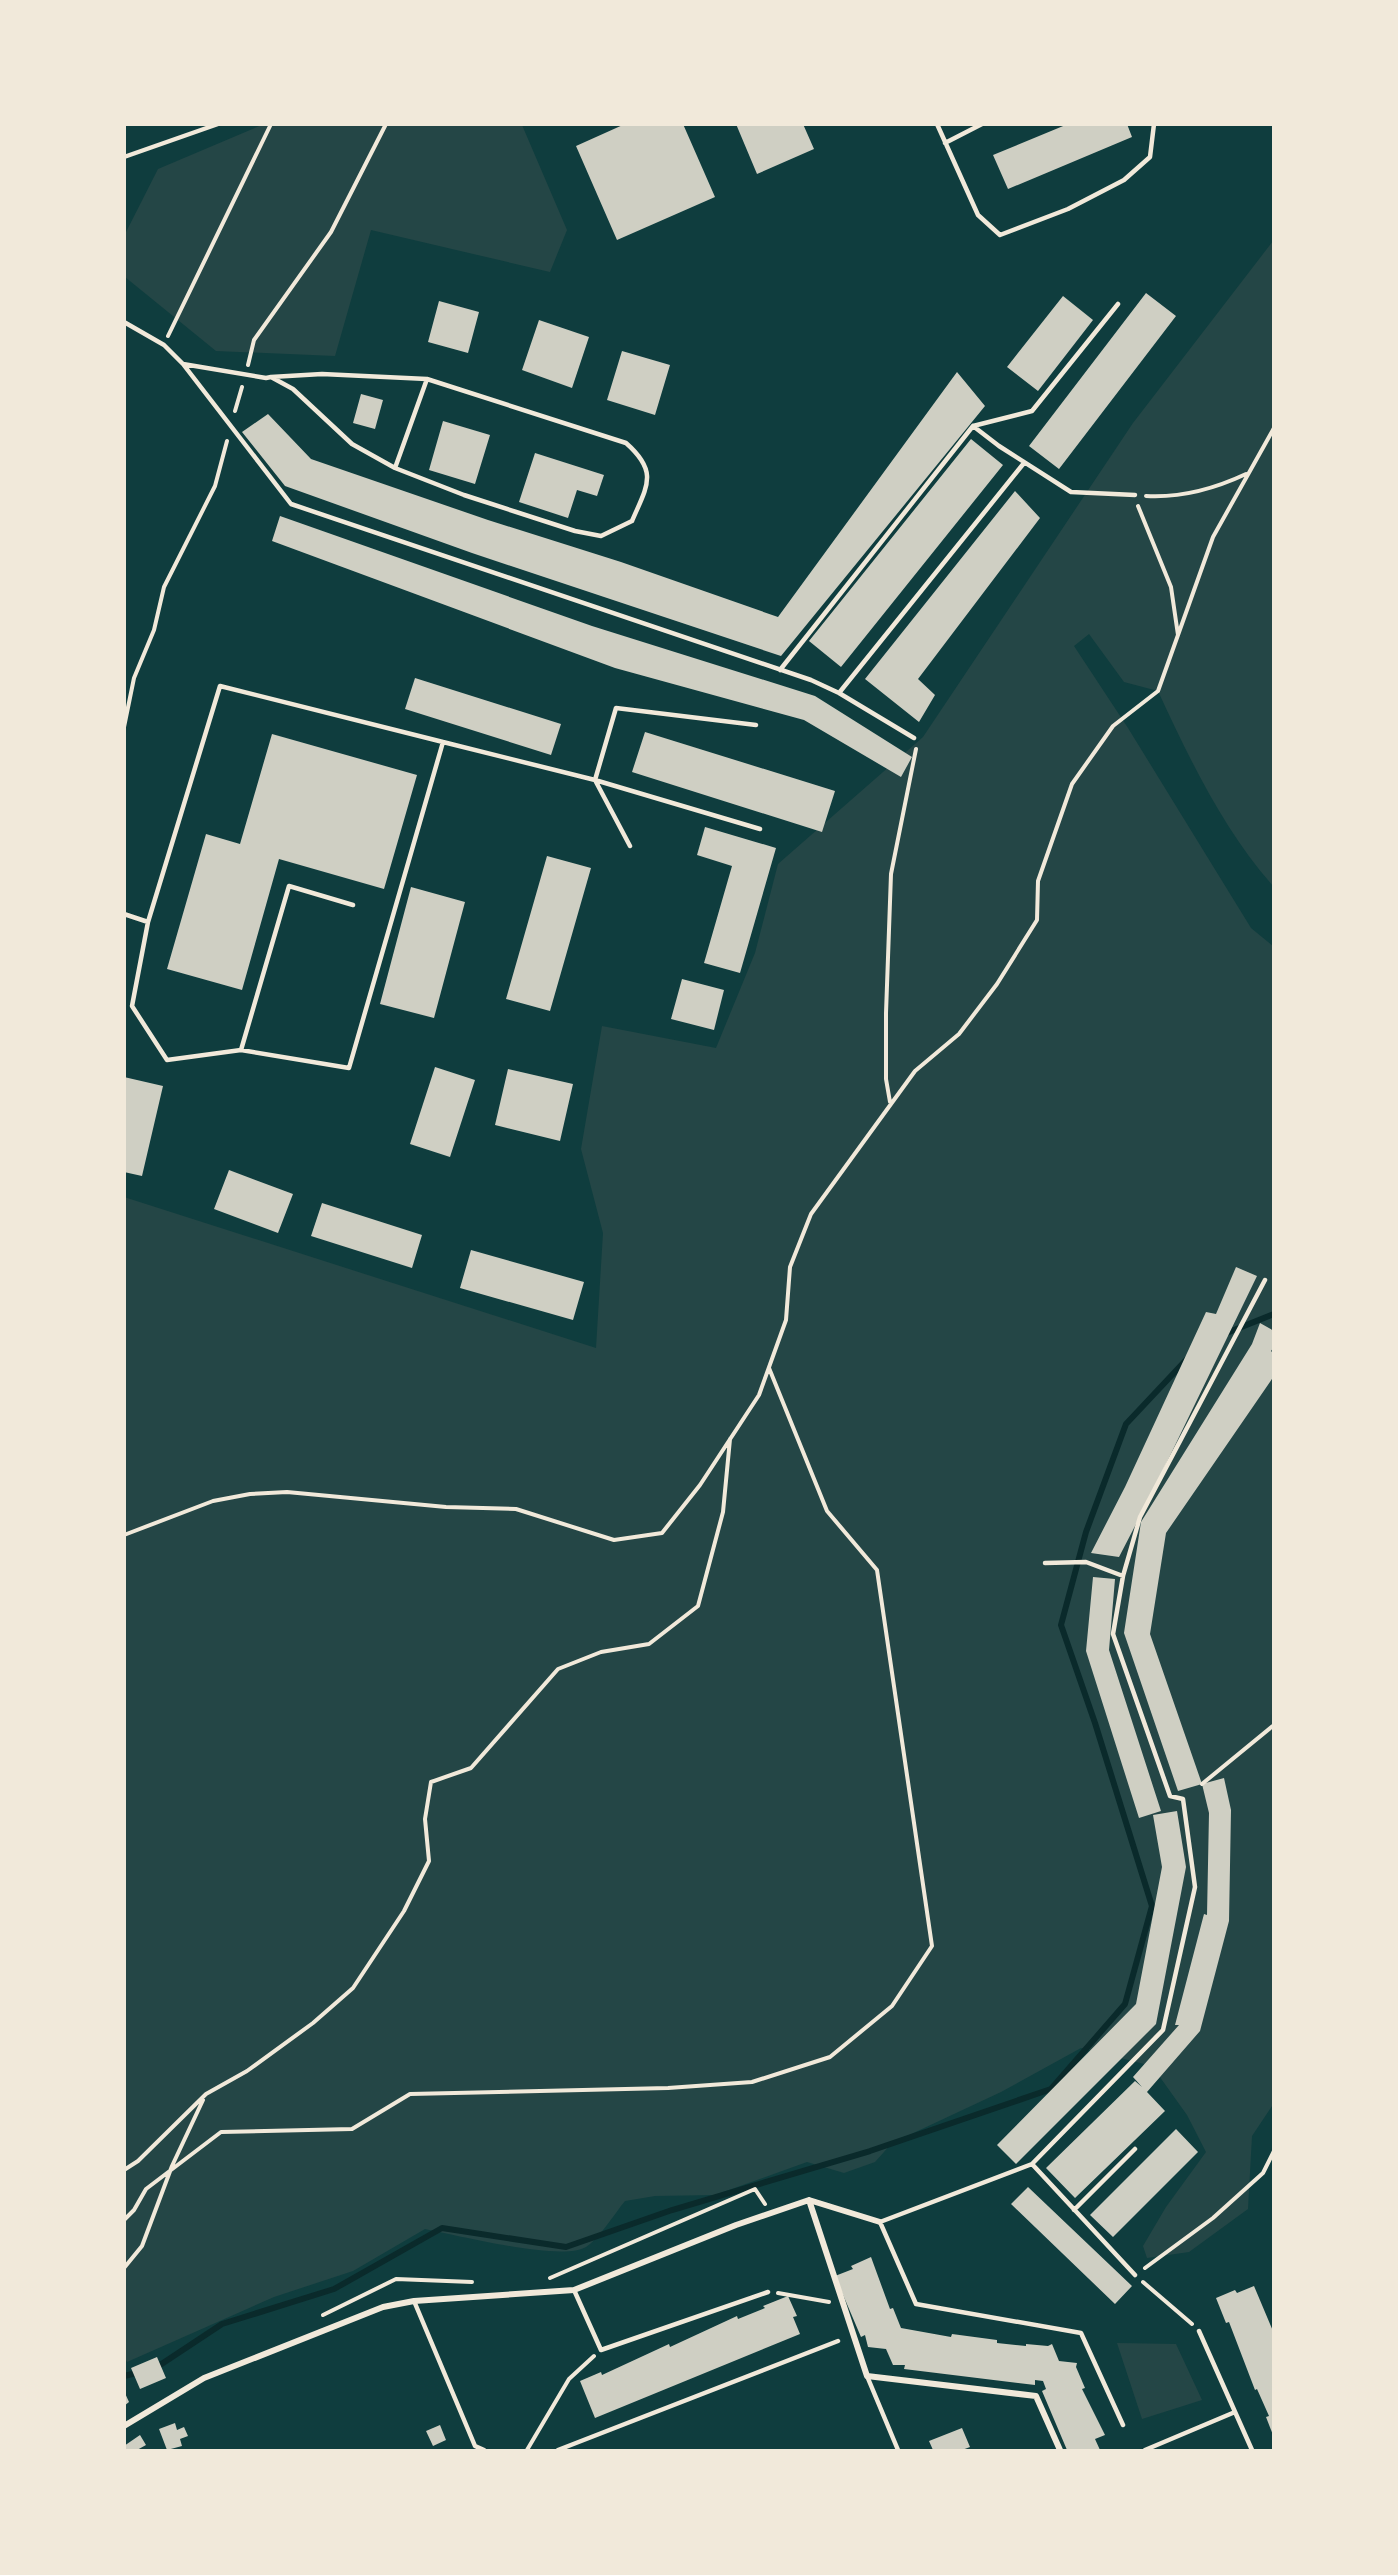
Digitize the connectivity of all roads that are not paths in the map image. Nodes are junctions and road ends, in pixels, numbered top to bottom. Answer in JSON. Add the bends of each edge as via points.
{"nodes":[{"id":1,"x":218,"y":124,"type":"edge"},
{"id":2,"x":937,"y":124,"type":"edge"},
{"id":3,"x":982,"y":124,"type":"edge"},
{"id":4,"x":1154,"y":124,"type":"edge"},
{"id":5,"x":945,"y":143,"type":"junction"},
{"id":6,"x":124,"y":157,"type":"edge"},
{"id":7,"x":1118,"y":304,"type":"dead end"},
{"id":8,"x":124,"y":322,"type":"edge"},
{"id":9,"x":183,"y":364,"type":"junction"},
{"id":10,"x":271,"y":377,"type":"junction"},
{"id":11,"x":427,"y":379,"type":"junction"},
{"id":12,"x":974,"y":426,"type":"junction"},
{"id":13,"x":1024,"y":464,"type":"junction"},
{"id":14,"x":395,"y":468,"type":"junction"},
{"id":15,"x":1135,"y":495,"type":"road end"},
{"id":16,"x":780,"y":670,"type":"junction"},
{"id":17,"x":839,"y":693,"type":"junction"},
{"id":18,"x":756,"y":725,"type":"dead end"},
{"id":19,"x":914,"y":738,"type":"road end"},
{"id":20,"x":443,"y":741,"type":"junction"},
{"id":21,"x":595,"y":780,"type":"junction"},
{"id":22,"x":760,"y":829,"type":"dead end"},
{"id":23,"x":630,"y":846,"type":"dead end"},
{"id":24,"x":353,"y":905,"type":"dead end"},
{"id":25,"x":124,"y":914,"type":"edge"},
{"id":26,"x":148,"y":922,"type":"junction"},
{"id":27,"x":241,"y":1050,"type":"junction"},
{"id":28,"x":1265,"y":1280,"type":"dead end"},
{"id":29,"x":1045,"y":1563,"type":"dead end"},
{"id":30,"x":1123,"y":1576,"type":"junction"},
{"id":31,"x":1135,"y":2149,"type":"dead end"},
{"id":32,"x":1032,"y":2164,"type":"junction"},
{"id":33,"x":809,"y":2200,"type":"junction"},
{"id":34,"x":1074,"y":2210,"type":"junction"},
{"id":35,"x":880,"y":2222,"type":"junction"},
{"id":36,"x":1135,"y":2275,"type":"road end"},
{"id":37,"x":574,"y":2290,"type":"junction"},
{"id":38,"x":768,"y":2292,"type":"road end"},
{"id":39,"x":414,"y":2301,"type":"junction"},
{"id":40,"x":1199,"y":2331,"type":"road end"},
{"id":41,"x":838,"y":2341,"type":"dead end"},
{"id":42,"x":867,"y":2376,"type":"junction"},
{"id":43,"x":1235,"y":2412,"type":"junction"},
{"id":44,"x":124,"y":2426,"type":"edge"},
{"id":45,"x":1123,"y":2426,"type":"dead end"},
{"id":46,"x":484,"y":2451,"type":"edge"},
{"id":47,"x":558,"y":2451,"type":"edge"},
{"id":48,"x":898,"y":2451,"type":"edge"},
{"id":49,"x":1060,"y":2451,"type":"edge"},
{"id":50,"x":1145,"y":2451,"type":"edge"},
{"id":51,"x":1252,"y":2451,"type":"edge"}],
"edges":[{"from":1,"to":6,"type":"lane"},
{"from":2,"to":5,"type":"lane"},
{"from":3,"to":5,"type":"lane"},
{"from":4,"to":5,"type":"lane","via":[[1150,157],[1124,180],[1068,209],[1000,235],[978,215]]},
{"from":7,"to":12,"type":"lane","via":[[1032,411]]},
{"from":8,"to":9,"type":"lane","via":[[164,345]]},
{"from":9,"to":10,"type":"lane"},
{"from":9,"to":16,"type":"lane","via":[[291,504]]},
{"from":10,"to":11,"type":"lane","via":[[322,374]]},
{"from":10,"to":14,"type":"lane","via":[[293,389],[352,444]]},
{"from":11,"to":14,"type":"lane"},
{"from":11,"to":14,"type":"lane","via":[[627,443],[643,459],[648,484],[632,521],[601,536],[464,495]]},
{"from":12,"to":13,"type":"lane"},
{"from":12,"to":16,"type":"lane"},
{"from":13,"to":15,"type":"lane","via":[[1071,492]]},
{"from":13,"to":17,"type":"lane"},
{"from":16,"to":17,"type":"lane"},
{"from":17,"to":19,"type":"lane"},
{"from":18,"to":21,"type":"lane","via":[[616,708]]},
{"from":20,"to":21,"type":"lane"},
{"from":20,"to":26,"type":"lane","via":[[220,686]]},
{"from":20,"to":27,"type":"lane","via":[[349,1068]]},
{"from":21,"to":22,"type":"lane"},
{"from":21,"to":23,"type":"lane"},
{"from":24,"to":27,"type":"lane","via":[[288,886]]},
{"from":25,"to":26,"type":"lane"},
{"from":26,"to":27,"type":"lane","via":[[132,1006],[167,1060]]},
{"from":28,"to":30,"type":"lane","via":[[1140,1517]]},
{"from":29,"to":30,"type":"lane","via":[[1086,1562]]},
{"from":30,"to":32,"type":"lane","via":[[1113,1634],[1170,1796],[1184,1799],[1195,1887],[1163,2030]]},
{"from":31,"to":34,"type":"lane"},
{"from":32,"to":34,"type":"lane"},
{"from":32,"to":35,"type":"lane"},
{"from":33,"to":35,"type":"street"},
{"from":33,"to":37,"type":"street"},
{"from":33,"to":42,"type":"street"},
{"from":34,"to":36,"type":"lane"},
{"from":35,"to":45,"type":"lane","via":[[916,2304],[1081,2333]]},
{"from":37,"to":38,"type":"lane","via":[[601,2350]]},
{"from":37,"to":39,"type":"street"},
{"from":39,"to":44,"type":"street","via":[[384,2307],[204,2378]]},
{"from":39,"to":46,"type":"lane","via":[[475,2446]]},
{"from":40,"to":43,"type":"lane"},
{"from":41,"to":47,"type":"lane"},
{"from":42,"to":48,"type":"lane"},
{"from":42,"to":49,"type":"street","via":[[1036,2396]]},
{"from":43,"to":50,"type":"lane"},
{"from":43,"to":51,"type":"lane"}]}
